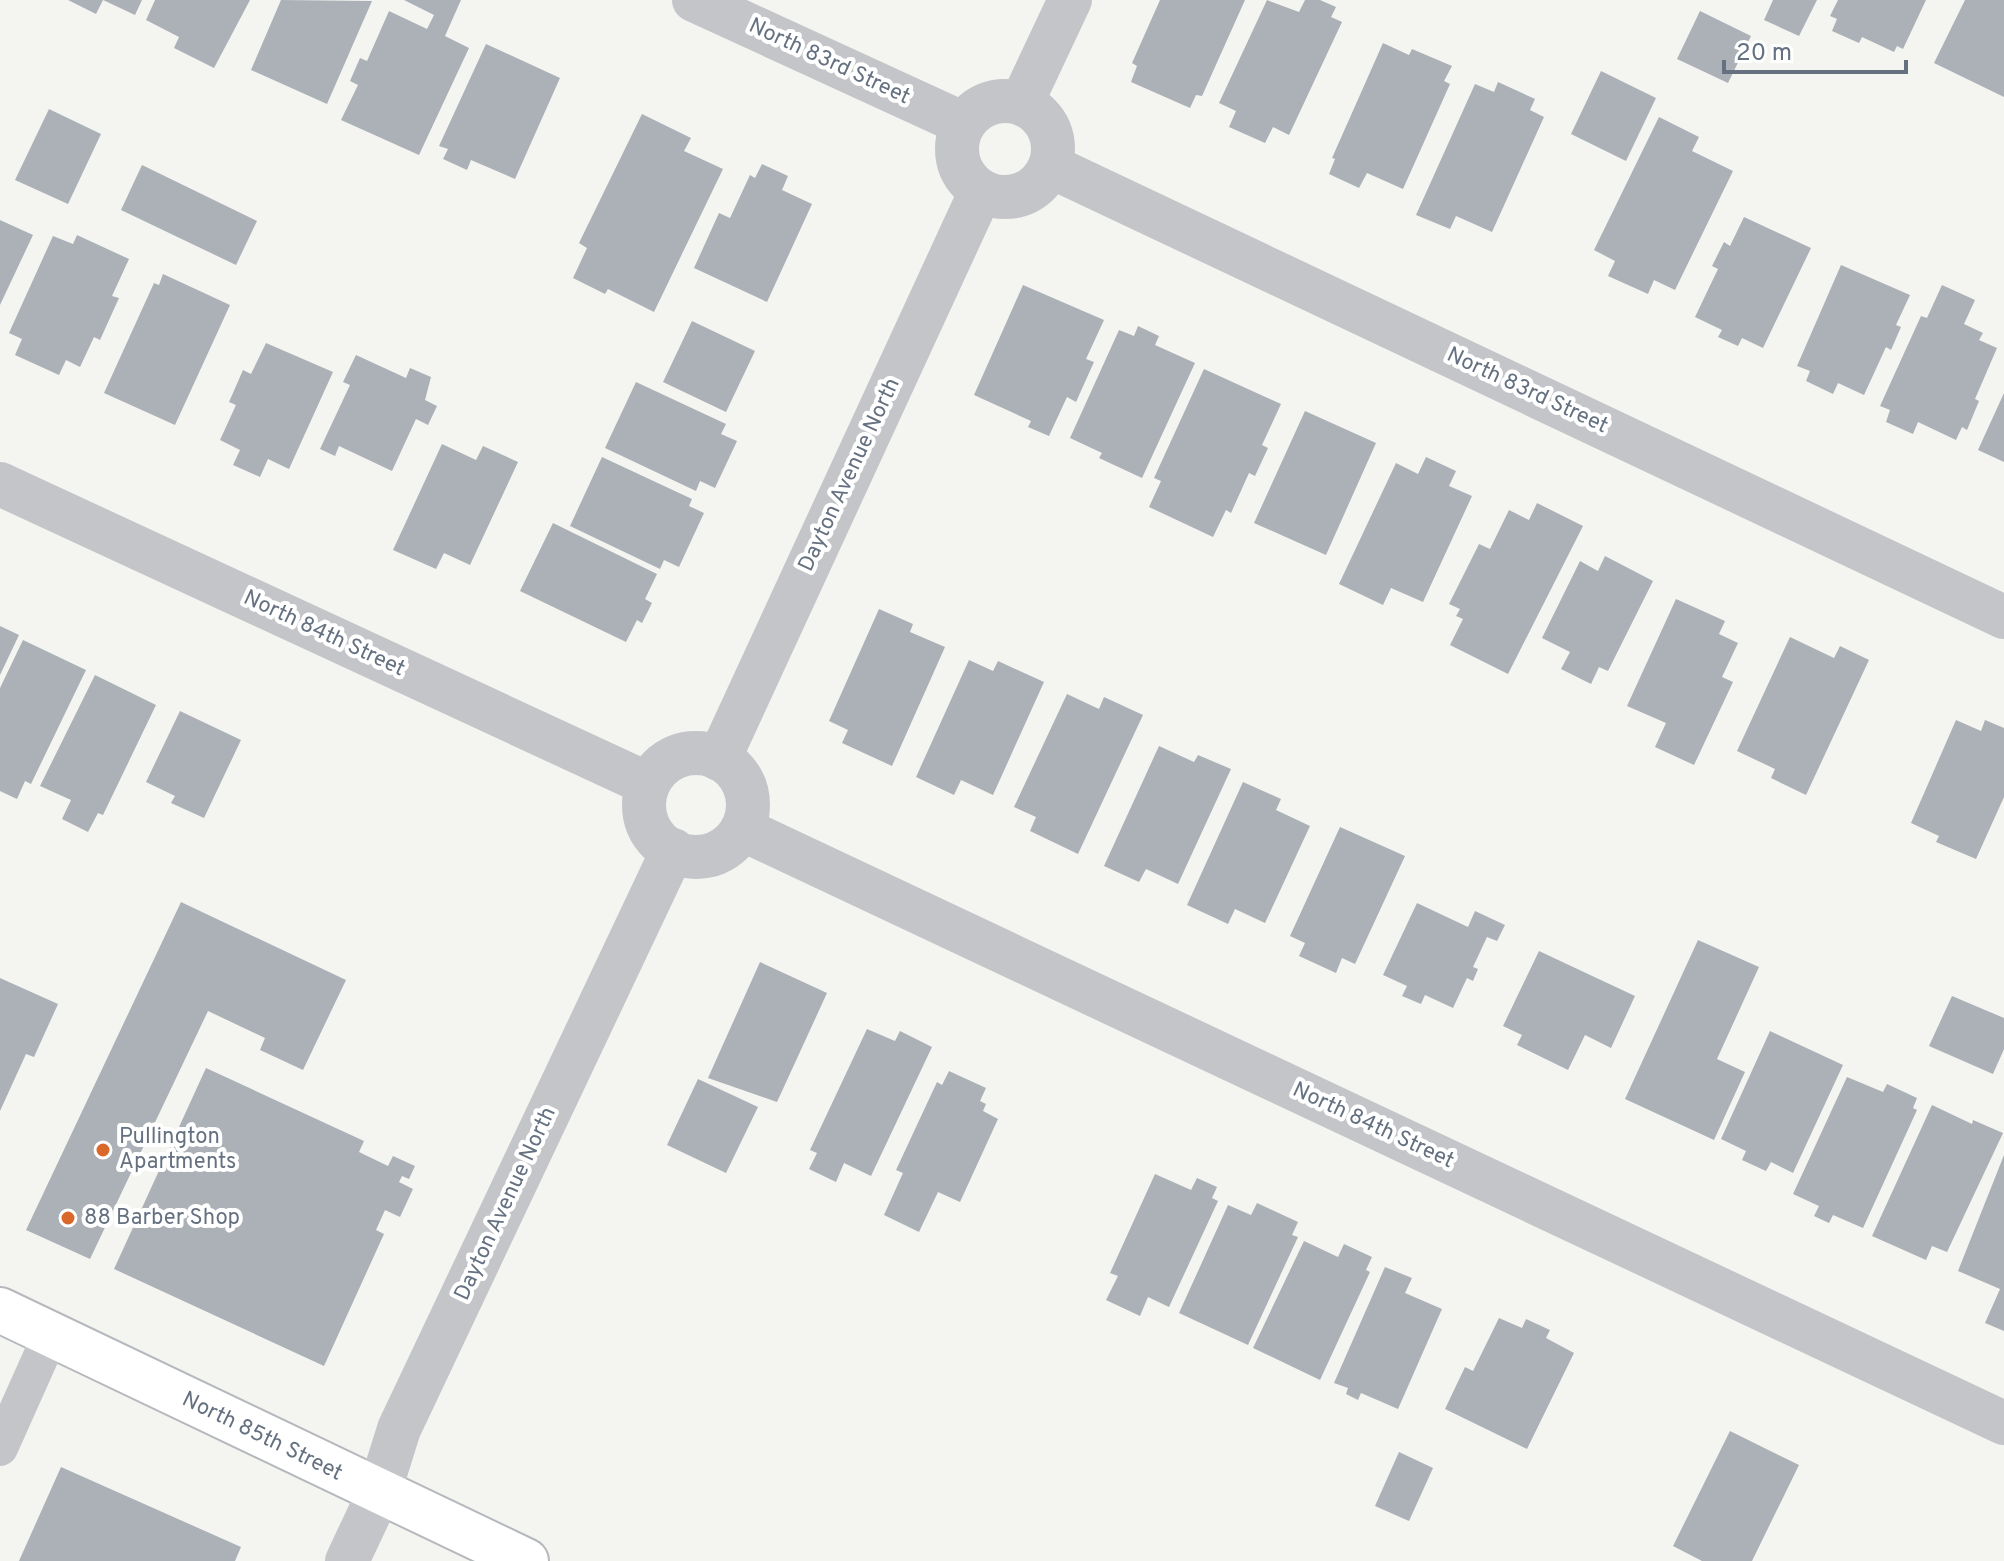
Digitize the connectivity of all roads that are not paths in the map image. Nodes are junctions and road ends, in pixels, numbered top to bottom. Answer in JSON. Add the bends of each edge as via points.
{"nodes":[{"id":1,"x":694,"y":0,"type":"edge"},
{"id":2,"x":1070,"y":0,"type":"edge"},
{"id":3,"x":1022,"y":102,"type":"junction"},
{"id":4,"x":964,"y":124,"type":"junction"},
{"id":5,"x":1050,"y":166,"type":"junction"},
{"id":6,"x":981,"y":191,"type":"junction"},
{"id":7,"x":0,"y":484,"type":"edge"},
{"id":8,"x":2004,"y":617,"type":"edge"},
{"id":9,"x":719,"y":759,"type":"junction"},
{"id":10,"x":648,"y":784,"type":"junction"},
{"id":11,"x":742,"y":829,"type":"junction"},
{"id":12,"x":673,"y":850,"type":"junction"},
{"id":13,"x":0,"y":1310,"type":"edge"},
{"id":14,"x":51,"y":1334,"type":"junction"},
{"id":15,"x":2004,"y":1423,"type":"edge"},
{"id":16,"x":0,"y":1448,"type":"edge"},
{"id":17,"x":379,"y":1493,"type":"junction"},
{"id":18,"x":347,"y":1561,"type":"edge"},
{"id":19,"x":526,"y":1561,"type":"edge"}],
"edges":[{"from":1,"to":4,"type":"street","name":"North 83rd Street"},
{"from":2,"to":3,"type":"street"},
{"from":3,"to":4,"type":"street","via":[[989,103]]},
{"from":3,"to":5,"type":"street","via":[[1045,123],[1051,137]]},
{"from":4,"to":6,"type":"street","via":[[957,156],[962,171]]},
{"from":5,"to":6,"type":"street","via":[[1042,179],[1017,195]]},
{"from":5,"to":8,"type":"street","name":"North 83rd Street"},
{"from":6,"to":9,"type":"street","name":"Dayton Avenue North"},
{"from":7,"to":10,"type":"street","name":"North 84th Street"},
{"from":9,"to":10,"type":"street","via":[[689,753],[658,769]]},
{"from":9,"to":11,"type":"street","via":[[746,789]]},
{"from":10,"to":12,"type":"street","via":[[646,820],[654,836]]},
{"from":11,"to":12,"type":"street","via":[[715,853],[700,857]]},
{"from":11,"to":15,"type":"street","name":"North 84th Street"},
{"from":12,"to":17,"type":"street","name":"Dayton Avenue North","via":[[399,1429]]},
{"from":13,"to":14,"type":"main road","name":"North 85th Street"},
{"from":14,"to":16,"type":"lane"},
{"from":14,"to":17,"type":"main road","name":"North 85th Street"},
{"from":17,"to":18,"type":"street","name":"Dayton Avenue North"},
{"from":17,"to":19,"type":"main road","name":"North 85th Street"}]}
